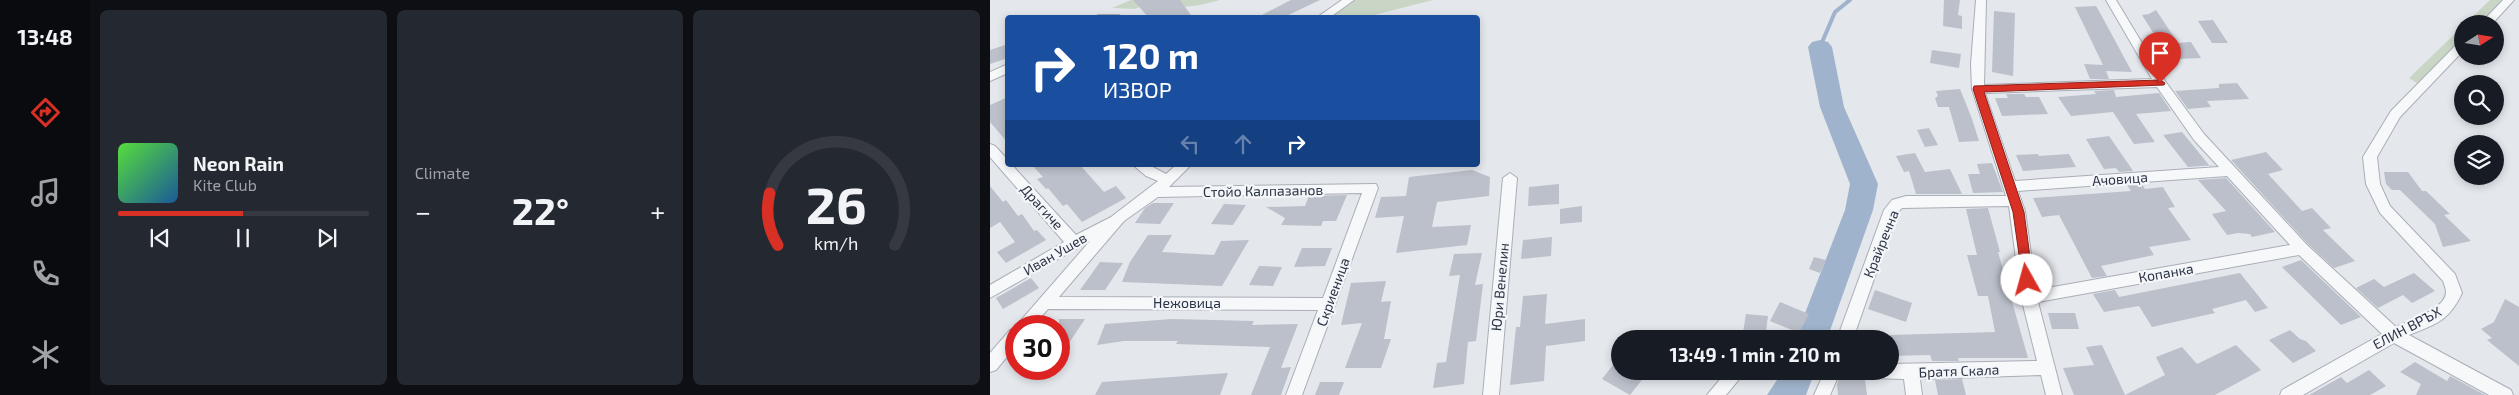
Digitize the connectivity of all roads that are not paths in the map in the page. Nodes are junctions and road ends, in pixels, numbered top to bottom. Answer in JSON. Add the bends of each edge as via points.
{"nodes":[{"id":1,"x":1349,"y":0,"type":"edge"},
{"id":2,"x":1981,"y":0,"type":"edge"},
{"id":3,"x":2111,"y":0,"type":"edge"},
{"id":4,"x":2509,"y":0,"type":"edge"},
{"id":5,"x":1326,"y":15,"type":"edge"},
{"id":6,"x":2494,"y":15,"type":"edge"},
{"id":7,"x":2454,"y":54,"type":"edge"},
{"id":8,"x":1005,"y":70,"type":"edge"},
{"id":9,"x":990,"y":77,"type":"edge"},
{"id":10,"x":2160,"y":83,"type":"junction"},
{"id":11,"x":1978,"y":89,"type":"junction"},
{"id":12,"x":990,"y":148,"type":"edge"},
{"id":13,"x":1005,"y":165,"type":"edge"},
{"id":14,"x":1007,"y":167,"type":"edge"},
{"id":15,"x":1143,"y":167,"type":"edge"},
{"id":16,"x":1182,"y":167,"type":"edge"},
{"id":17,"x":2229,"y":172,"type":"junction"},
{"id":18,"x":1510,"y":178,"type":"dead end"},
{"id":19,"x":1168,"y":180,"type":"junction"},
{"id":20,"x":1371,"y":188,"type":"joint"},
{"id":21,"x":1155,"y":192,"type":"junction"},
{"id":22,"x":2014,"y":194,"type":"junction"},
{"id":23,"x":1119,"y":217,"type":"junction"},
{"id":24,"x":1074,"y":243,"type":"junction"},
{"id":25,"x":2302,"y":249,"type":"junction"},
{"id":26,"x":990,"y":292,"type":"edge"},
{"id":27,"x":2029,"y":297,"type":"junction"},
{"id":28,"x":1045,"y":303,"type":"junction"},
{"id":29,"x":1329,"y":304,"type":"junction"},
{"id":30,"x":1034,"y":315,"type":"edge"},
{"id":31,"x":1848,"y":330,"type":"edge"},
{"id":32,"x":2394,"y":335,"type":"junction"},
{"id":33,"x":1005,"y":348,"type":"edge"},
{"id":34,"x":990,"y":365,"type":"edge"},
{"id":35,"x":2048,"y":368,"type":"junction"},
{"id":36,"x":1899,"y":372,"type":"edge"},
{"id":37,"x":1911,"y":372,"type":"junction"},
{"id":38,"x":1729,"y":380,"type":"edge"},
{"id":39,"x":1829,"y":380,"type":"edge"},
{"id":40,"x":1294,"y":395,"type":"edge"},
{"id":41,"x":1491,"y":395,"type":"edge"},
{"id":42,"x":1715,"y":395,"type":"edge"},
{"id":43,"x":1822,"y":395,"type":"edge"},
{"id":44,"x":1914,"y":395,"type":"edge"},
{"id":45,"x":2054,"y":395,"type":"edge"},
{"id":46,"x":2288,"y":395,"type":"edge"},
{"id":47,"x":2505,"y":395,"type":"edge"}],
"edges":[{"from":1,"to":5,"type":"street"},
{"from":2,"to":11,"type":"street","via":[[1976,64]]},
{"from":3,"to":10,"type":"street"},
{"from":4,"to":6,"type":"street"},
{"from":7,"to":32,"type":"street","name":"ЕЛИН ВРЪХ","via":[[2395,114],[2370,157],[2374,184],[2385,209],[2450,278],[2454,293],[2448,306],[2431,319]]},
{"from":8,"to":9,"type":"street"},
{"from":10,"to":11,"type":"street"},
{"from":10,"to":17,"type":"street"},
{"from":11,"to":22,"type":"street"},
{"from":12,"to":13,"type":"street","name":"Драгиче"},
{"from":14,"to":24,"type":"street","name":"Драгиче"},
{"from":15,"to":19,"type":"street"},
{"from":16,"to":19,"type":"street"},
{"from":17,"to":22,"type":"street","name":"Ачовица"},
{"from":17,"to":25,"type":"street"},
{"from":18,"to":41,"type":"street","name":"Юри Венелин"},
{"from":19,"to":21,"type":"street"},
{"from":20,"to":21,"type":"street","name":"Стойо Калпазанов"},
{"from":20,"to":29,"type":"street","name":"Скриеница"},
{"from":21,"to":23,"type":"street"},
{"from":22,"to":27,"type":"street"},
{"from":22,"to":31,"type":"street","name":"Крайречна","via":[[1897,204]]},
{"from":23,"to":24,"type":"street","name":"Иван Ушев"},
{"from":23,"to":28,"type":"street"},
{"from":24,"to":26,"type":"street","name":"Иван Ушев"},
{"from":25,"to":27,"type":"street","name":"Копанка"},
{"from":25,"to":32,"type":"street"},
{"from":27,"to":35,"type":"street"},
{"from":28,"to":29,"type":"street","name":"Нежовица"},
{"from":28,"to":30,"type":"street"},
{"from":29,"to":40,"type":"street","name":"Скриеница"},
{"from":32,"to":46,"type":"street","name":"ЕЛИН ВРЪХ"},
{"from":32,"to":47,"type":"street"},
{"from":33,"to":34,"type":"street"},
{"from":35,"to":37,"type":"street","name":"Братя Скала"},
{"from":35,"to":45,"type":"street"},
{"from":36,"to":37,"type":"street","name":"Братя Скала"},
{"from":37,"to":44,"type":"street"},
{"from":38,"to":42,"type":"street"},
{"from":39,"to":43,"type":"street"}]}
